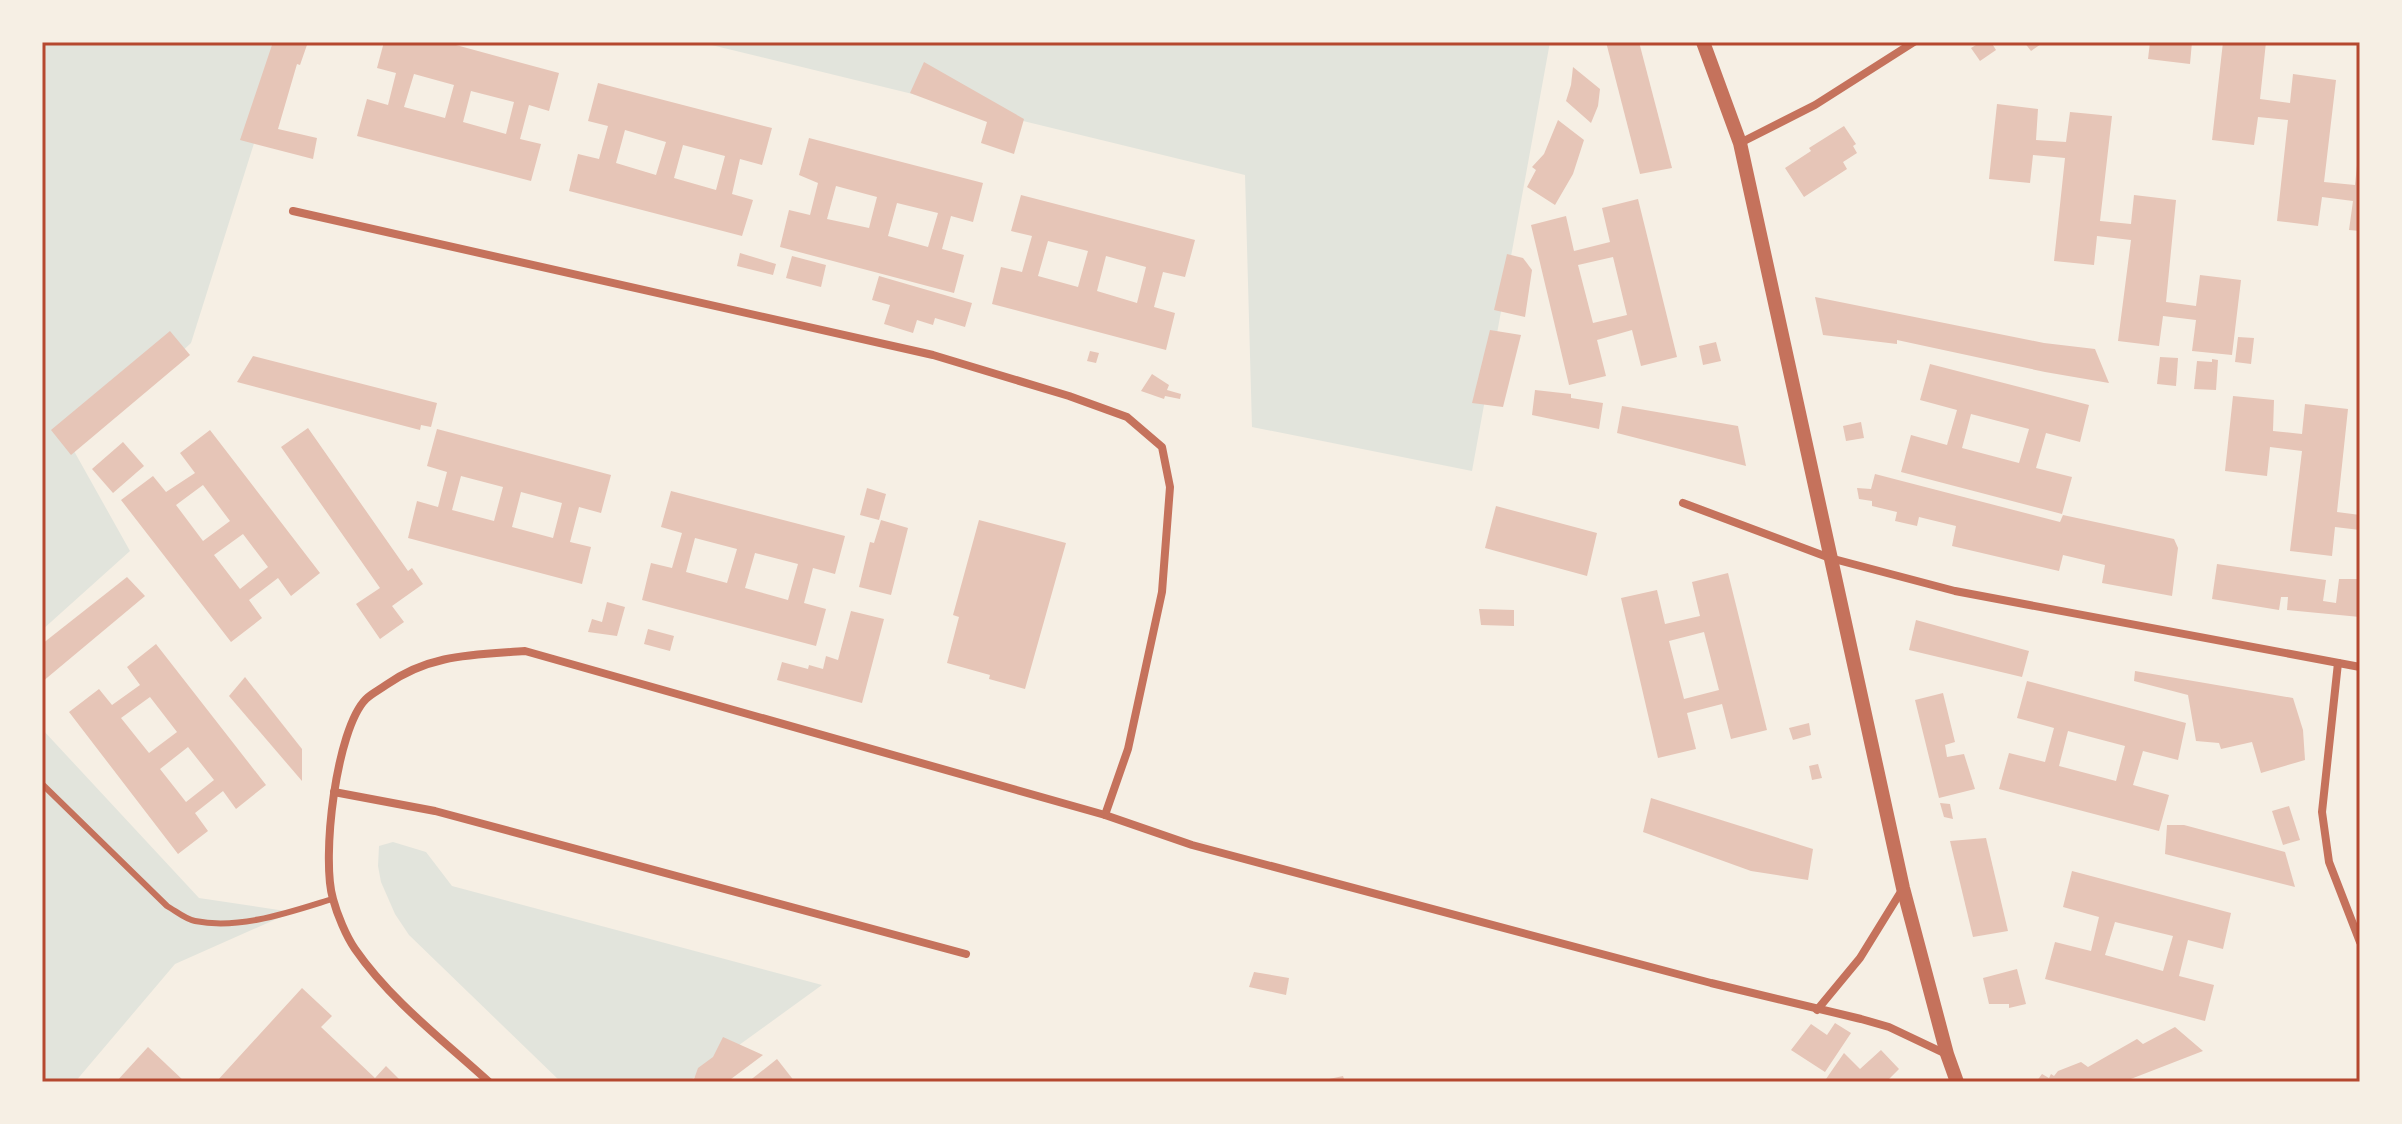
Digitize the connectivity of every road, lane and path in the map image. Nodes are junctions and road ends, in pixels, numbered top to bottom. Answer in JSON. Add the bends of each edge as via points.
{"nodes":[{"id":1,"x":1703,"y":42,"type":"edge"},
{"id":2,"x":1914,"y":42,"type":"edge"},
{"id":3,"x":1740,"y":143,"type":"junction"},
{"id":4,"x":293,"y":211,"type":"dead end"},
{"id":5,"x":1683,"y":503,"type":"dead end"},
{"id":6,"x":1830,"y":558,"type":"junction"},
{"id":7,"x":2338,"y":663,"type":"junction"},
{"id":8,"x":2360,"y":667,"type":"edge"},
{"id":9,"x":42,"y":784,"type":"edge"},
{"id":10,"x":334,"y":792,"type":"junction"},
{"id":11,"x":1105,"y":815,"type":"junction"},
{"id":12,"x":1903,"y":888,"type":"junction"},
{"id":13,"x":332,"y":899,"type":"junction"},
{"id":14,"x":2360,"y":942,"type":"edge"},
{"id":15,"x":966,"y":954,"type":"dead end"},
{"id":16,"x":1817,"y":1010,"type":"junction"},
{"id":17,"x":1947,"y":1054,"type":"junction"},
{"id":18,"x":489,"y":1082,"type":"edge"},
{"id":19,"x":1957,"y":1082,"type":"edge"}],
"edges":[{"from":1,"to":3,"type":"street"},
{"from":2,"to":3,"type":"street","via":[[1815,105]]},
{"from":3,"to":6,"type":"street"},
{"from":4,"to":11,"type":"street","via":[[933,355],[1127,417],[1162,447],[1170,487],[1162,592],[1128,749]]},
{"from":5,"to":6,"type":"street"},
{"from":6,"to":7,"type":"street","via":[[1955,591]]},
{"from":6,"to":12,"type":"street"},
{"from":7,"to":8,"type":"street"},
{"from":7,"to":14,"type":"street","via":[[2322,812],[2329,862]]},
{"from":9,"to":13,"type":"lane","via":[[167,906],[192,920],[224,924]]},
{"from":10,"to":11,"type":"street","via":[[348,733],[364,700],[406,671],[449,656],[525,651]]},
{"from":10,"to":13,"type":"street","via":[[327,848]]},
{"from":10,"to":15,"type":"street","via":[[435,811]]},
{"from":11,"to":16,"type":"street","via":[[1192,845]]},
{"from":12,"to":16,"type":"street","via":[[1860,958]]},
{"from":12,"to":17,"type":"street"},
{"from":13,"to":18,"type":"street","via":[[354,947],[397,999]]},
{"from":16,"to":17,"type":"street","via":[[1889,1027]]},
{"from":17,"to":19,"type":"street"}]}
